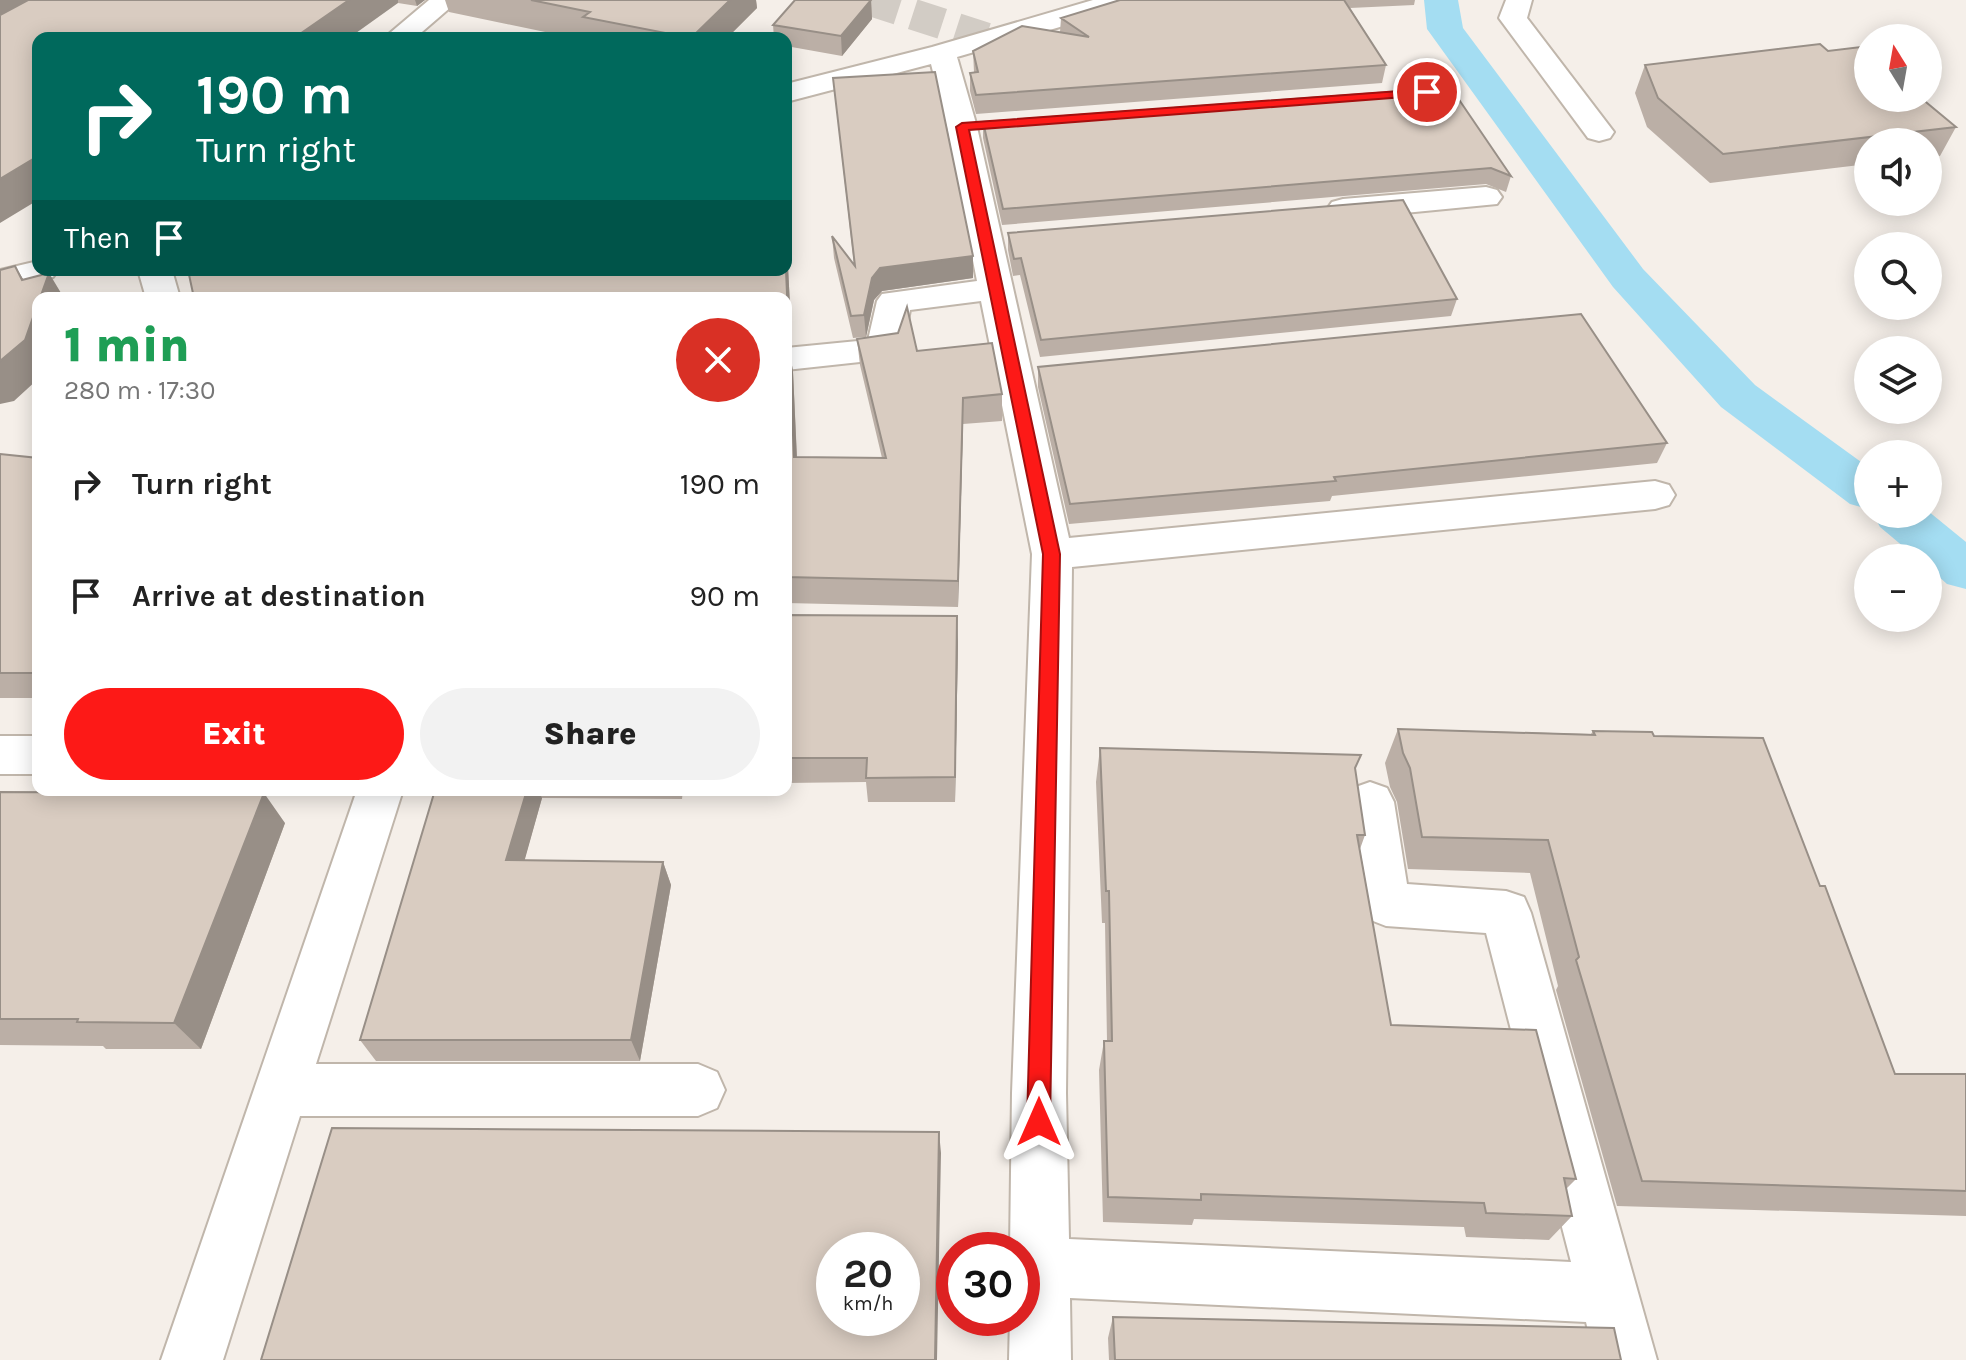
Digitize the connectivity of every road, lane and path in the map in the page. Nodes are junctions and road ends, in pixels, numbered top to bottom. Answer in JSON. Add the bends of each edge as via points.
{"nodes":[{"id":1,"x":446,"y":0,"type":"edge"},
{"id":2,"x":1122,"y":0,"type":"edge"},
{"id":3,"x":1519,"y":0,"type":"edge"},
{"id":4,"x":406,"y":32,"type":"edge"},
{"id":5,"x":942,"y":53,"type":"junction"},
{"id":6,"x":792,"y":91,"type":"edge"},
{"id":7,"x":1599,"y":132,"type":"dead end"},
{"id":8,"x":1486,"y":197,"type":"dead end"},
{"id":9,"x":1314,"y":212,"type":"edge"},
{"id":10,"x":32,"y":272,"type":"edge"},
{"id":11,"x":0,"y":280,"type":"edge"},
{"id":12,"x":996,"y":289,"type":"junction"},
{"id":13,"x":792,"y":358,"type":"edge"},
{"id":14,"x":1655,"y":495,"type":"dead end"},
{"id":15,"x":1052,"y":554,"type":"junction"},
{"id":16,"x":0,"y":755,"type":"edge"},
{"id":17,"x":32,"y":755,"type":"edge"},
{"id":18,"x":378,"y":796,"type":"edge"},
{"id":19,"x":1370,"y":802,"type":"dead end"},
{"id":20,"x":281,"y":1090,"type":"junction"},
{"id":21,"x":698,"y":1090,"type":"dead end"},
{"id":22,"x":1039,"y":1232,"type":"edge"},
{"id":23,"x":1040,"y":1267,"type":"edge"},
{"id":24,"x":1609,"y":1293,"type":"junction"},
{"id":25,"x":1040,"y":1336,"type":"edge"},
{"id":26,"x":192,"y":1360,"type":"edge"},
{"id":27,"x":1040,"y":1360,"type":"edge"},
{"id":28,"x":1626,"y":1360,"type":"edge"}],
"edges":[{"from":1,"to":4,"type":"street"},
{"from":2,"to":5,"type":"street"},
{"from":3,"to":7,"type":"street","via":[[1513,18]]},
{"from":5,"to":6,"type":"street"},
{"from":5,"to":12,"type":"street","via":[[978,126],[1002,238]]},
{"from":8,"to":9,"type":"street"},
{"from":10,"to":11,"type":"street"},
{"from":12,"to":13,"type":"street","via":[[894,301],[884,350]]},
{"from":12,"to":15,"type":"street","via":[[1030,373]]},
{"from":14,"to":15,"type":"street"},
{"from":15,"to":22,"type":"street"},
{"from":16,"to":17,"type":"street"},
{"from":18,"to":20,"type":"street"},
{"from":19,"to":24,"type":"street","via":[[1386,904],[1506,913]]},
{"from":20,"to":21,"type":"street"},
{"from":20,"to":26,"type":"street"},
{"from":23,"to":24,"type":"street"},
{"from":24,"to":28,"type":"street"},
{"from":25,"to":27,"type":"street"}]}
